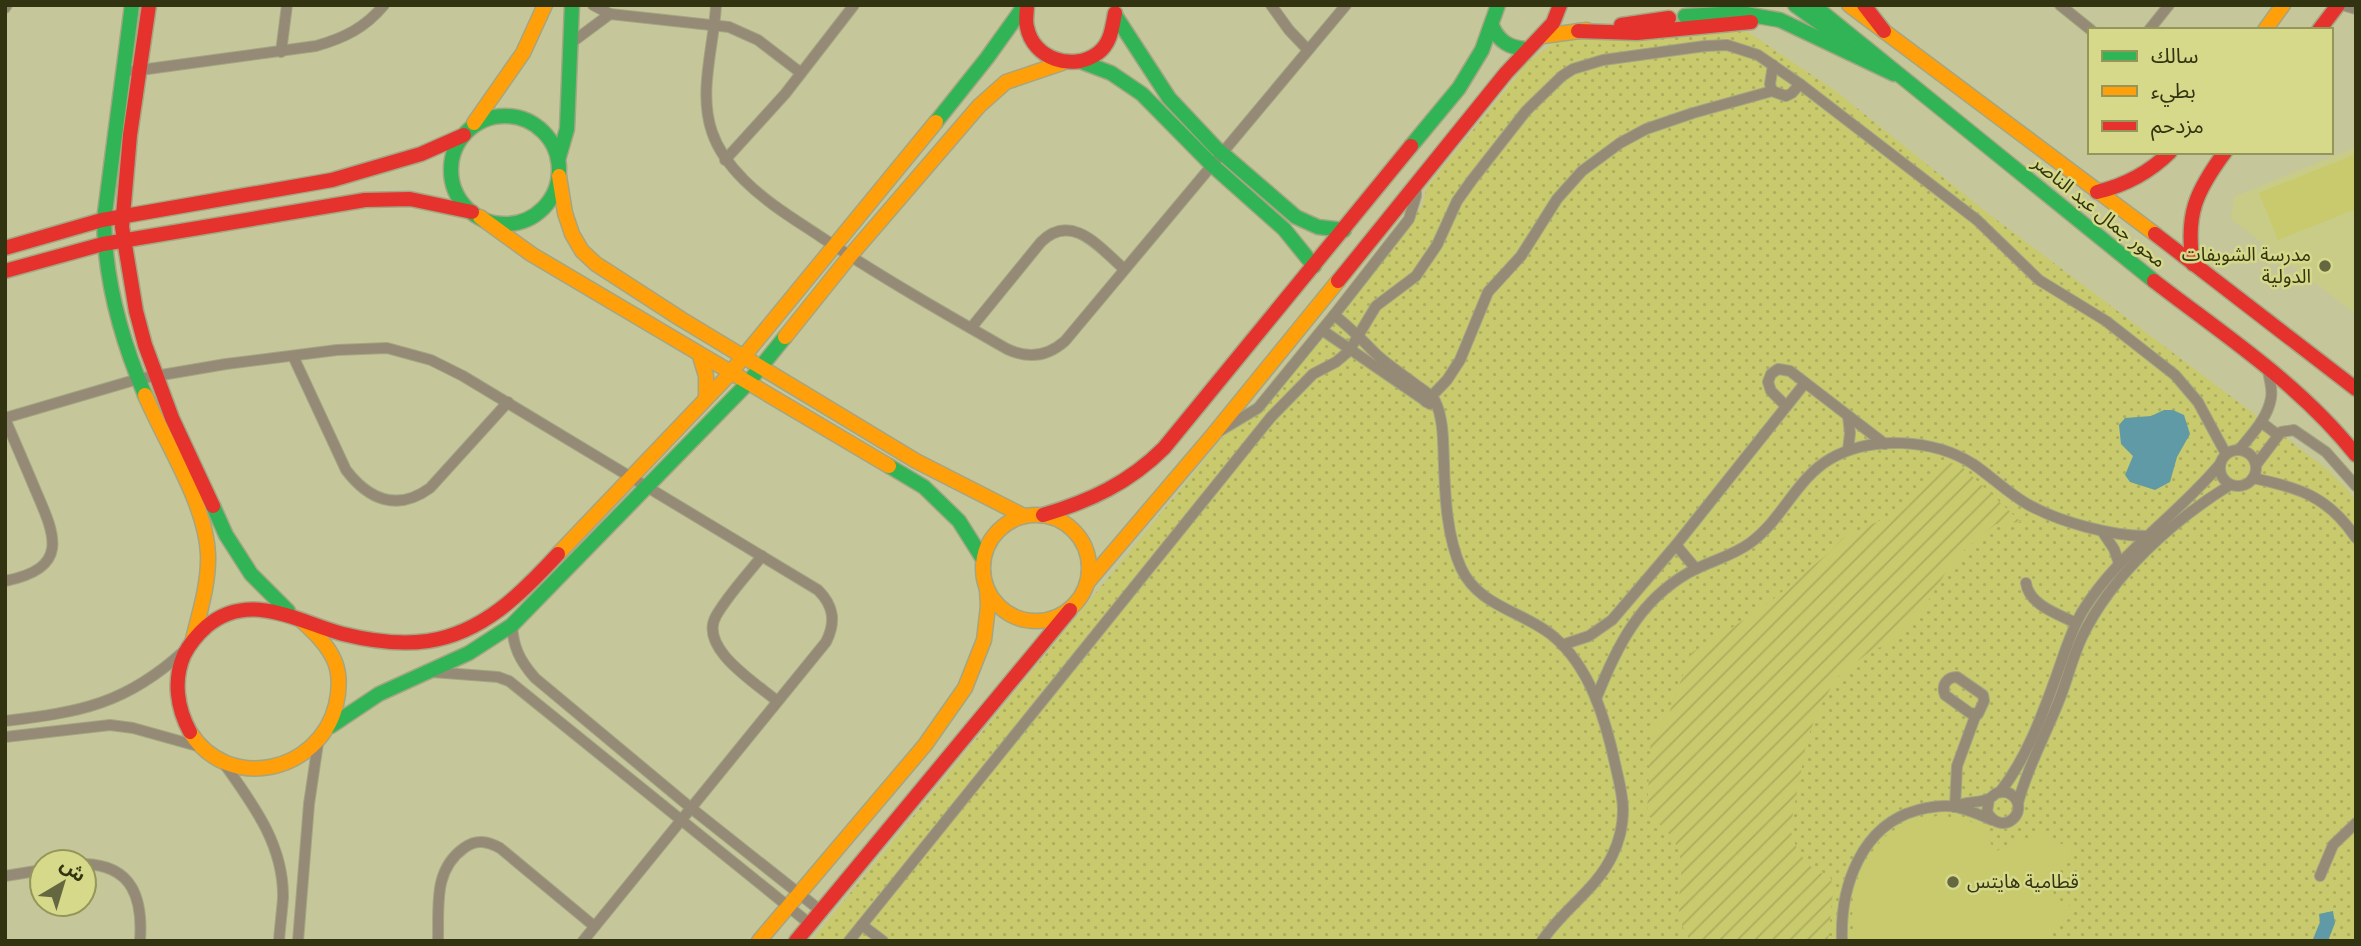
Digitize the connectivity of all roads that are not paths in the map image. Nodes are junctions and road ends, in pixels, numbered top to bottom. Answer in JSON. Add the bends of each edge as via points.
{"nodes":[{"id":1,"x":149,"y":5,"type":"edge"},
{"id":2,"x":288,"y":5,"type":"edge"},
{"id":3,"x":384,"y":5,"type":"edge"},
{"id":4,"x":545,"y":5,"type":"edge"},
{"id":5,"x":572,"y":5,"type":"edge"},
{"id":6,"x":593,"y":5,"type":"edge"},
{"id":7,"x":716,"y":5,"type":"edge"},
{"id":8,"x":854,"y":5,"type":"edge"},
{"id":9,"x":1026,"y":5,"type":"edge"},
{"id":10,"x":1271,"y":5,"type":"edge"},
{"id":11,"x":1346,"y":5,"type":"edge"},
{"id":12,"x":1498,"y":5,"type":"edge"},
{"id":13,"x":1560,"y":5,"type":"edge"},
{"id":14,"x":1795,"y":5,"type":"edge"},
{"id":15,"x":1812,"y":5,"type":"edge"},
{"id":16,"x":1849,"y":5,"type":"edge"},
{"id":17,"x":1864,"y":5,"type":"edge"},
{"id":18,"x":2060,"y":5,"type":"edge"},
{"id":19,"x":2169,"y":5,"type":"edge"},
{"id":20,"x":2283,"y":5,"type":"edge"},
{"id":21,"x":2340,"y":5,"type":"edge"},
{"id":22,"x":128,"y":9,"type":"edge"},
{"id":23,"x":2356,"y":9,"type":"edge"},
{"id":24,"x":1114,"y":10,"type":"edge"},
{"id":25,"x":611,"y":14,"type":"junction"},
{"id":26,"x":1685,"y":16,"type":"dead end"},
{"id":27,"x":1669,"y":18,"type":"dead end"},
{"id":28,"x":715,"y":25,"type":"junction"},
{"id":29,"x":1793,"y":25,"type":"junction"},
{"id":30,"x":1492,"y":26,"type":"junction"},
{"id":31,"x":2089,"y":28,"type":"edge"},
{"id":32,"x":2152,"y":28,"type":"edge"},
{"id":33,"x":2266,"y":28,"type":"edge"},
{"id":34,"x":2321,"y":28,"type":"edge"},
{"id":35,"x":1578,"y":31,"type":"junction"},
{"id":36,"x":1884,"y":31,"type":"junction"},
{"id":37,"x":1543,"y":36,"type":"junction"},
{"id":38,"x":571,"y":43,"type":"junction"},
{"id":39,"x":1866,"y":48,"type":"junction"},
{"id":40,"x":1527,"y":49,"type":"junction"},
{"id":41,"x":1308,"y":50,"type":"junction"},
{"id":42,"x":281,"y":52,"type":"junction"},
{"id":43,"x":1082,"y":62,"type":"junction"},
{"id":44,"x":1062,"y":63,"type":"junction"},
{"id":45,"x":1773,"y":65,"type":"junction"},
{"id":46,"x":140,"y":71,"type":"junction"},
{"id":47,"x":122,"y":72,"type":"junction"},
{"id":48,"x":801,"y":73,"type":"junction"},
{"id":49,"x":1900,"y":76,"type":"junction"},
{"id":50,"x":1800,"y":84,"type":"junction"},
{"id":51,"x":1772,"y":91,"type":"junction"},
{"id":52,"x":468,"y":131,"type":"junction"},
{"id":53,"x":2168,"y":154,"type":"edge"},
{"id":54,"x":2224,"y":154,"type":"edge"},
{"id":55,"x":558,"y":160,"type":"junction"},
{"id":56,"x":725,"y":160,"type":"junction"},
{"id":57,"x":1217,"y":160,"type":"junction"},
{"id":58,"x":559,"y":176,"type":"junction"},
{"id":59,"x":1416,"y":184,"type":"junction"},
{"id":60,"x":2097,"y":192,"type":"junction"},
{"id":61,"x":476,"y":215,"type":"junction"},
{"id":62,"x":123,"y":216,"type":"junction"},
{"id":63,"x":104,"y":220,"type":"junction"},
{"id":64,"x":1344,"y":230,"type":"junction"},
{"id":65,"x":123,"y":241,"type":"junction"},
{"id":66,"x":103,"y":244,"type":"junction"},
{"id":67,"x":834,"y":245,"type":"junction"},
{"id":68,"x":5,"y":248,"type":"edge"},
{"id":69,"x":850,"y":256,"type":"junction"},
{"id":70,"x":2193,"y":264,"type":"junction"},
{"id":71,"x":1314,"y":266,"type":"junction"},
{"id":72,"x":1125,"y":269,"type":"junction"},
{"id":73,"x":5,"y":271,"type":"edge"},
{"id":74,"x":1334,"y":315,"type":"junction"},
{"id":75,"x":971,"y":328,"type":"junction"},
{"id":76,"x":1322,"y":330,"type":"junction"},
{"id":77,"x":1360,"y":336,"type":"junction"},
{"id":78,"x":1349,"y":351,"type":"junction"},
{"id":79,"x":293,"y":356,"type":"junction"},
{"id":80,"x":700,"y":356,"type":"junction"},
{"id":81,"x":744,"y":357,"type":"junction"},
{"id":82,"x":760,"y":367,"type":"junction"},
{"id":83,"x":2267,"y":369,"type":"junction"},
{"id":84,"x":730,"y":373,"type":"junction"},
{"id":85,"x":156,"y":375,"type":"junction"},
{"id":86,"x":138,"y":379,"type":"junction"},
{"id":87,"x":1805,"y":383,"type":"junction"},
{"id":88,"x":747,"y":384,"type":"junction"},
{"id":89,"x":2356,"y":389,"type":"edge"},
{"id":90,"x":706,"y":398,"type":"junction"},
{"id":91,"x":1428,"y":399,"type":"junction"},
{"id":92,"x":508,"y":402,"type":"junction"},
{"id":93,"x":1786,"y":406,"type":"junction"},
{"id":94,"x":1848,"y":416,"type":"junction"},
{"id":95,"x":5,"y":418,"type":"edge"},
{"id":96,"x":2261,"y":422,"type":"junction"},
{"id":97,"x":2278,"y":435,"type":"junction"},
{"id":98,"x":1212,"y":436,"type":"junction"},
{"id":99,"x":1885,"y":444,"type":"junction"},
{"id":100,"x":1847,"y":450,"type":"junction"},
{"id":101,"x":2239,"y":450,"type":"junction"},
{"id":102,"x":2356,"y":455,"type":"edge"},
{"id":103,"x":2223,"y":459,"type":"junction"},
{"id":104,"x":2256,"y":465,"type":"junction"},
{"id":105,"x":632,"y":477,"type":"junction"},
{"id":106,"x":2253,"y":478,"type":"junction"},
{"id":107,"x":2230,"y":485,"type":"junction"},
{"id":108,"x":647,"y":486,"type":"junction"},
{"id":109,"x":2356,"y":486,"type":"edge"},
{"id":110,"x":1024,"y":516,"type":"junction"},
{"id":111,"x":1042,"y":516,"type":"junction"},
{"id":112,"x":2101,"y":531,"type":"junction"},
{"id":113,"x":2146,"y":536,"type":"junction"},
{"id":114,"x":2356,"y":537,"type":"edge"},
{"id":115,"x":1676,"y":545,"type":"junction"},
{"id":116,"x":762,"y":555,"type":"junction"},
{"id":117,"x":984,"y":559,"type":"junction"},
{"id":118,"x":2119,"y":563,"type":"junction"},
{"id":119,"x":1696,"y":569,"type":"junction"},
{"id":120,"x":5,"y":580,"type":"edge"},
{"id":121,"x":1087,"y":583,"type":"junction"},
{"id":122,"x":2026,"y":583,"type":"dead end"},
{"id":123,"x":987,"y":589,"type":"junction"},
{"id":124,"x":1070,"y":610,"type":"junction"},
{"id":125,"x":298,"y":618,"type":"junction"},
{"id":126,"x":2076,"y":623,"type":"junction"},
{"id":127,"x":512,"y":625,"type":"junction"},
{"id":128,"x":190,"y":644,"type":"junction"},
{"id":129,"x":1562,"y":645,"type":"junction"},
{"id":130,"x":431,"y":672,"type":"junction"},
{"id":131,"x":1597,"y":699,"type":"junction"},
{"id":132,"x":777,"y":701,"type":"junction"},
{"id":133,"x":1976,"y":715,"type":"dead end"},
{"id":134,"x":5,"y":721,"type":"edge"},
{"id":135,"x":330,"y":727,"type":"junction"},
{"id":136,"x":604,"y":736,"type":"junction"},
{"id":137,"x":5,"y":737,"type":"edge"},
{"id":138,"x":318,"y":743,"type":"junction"},
{"id":139,"x":202,"y":747,"type":"junction"},
{"id":140,"x":594,"y":748,"type":"junction"},
{"id":141,"x":222,"y":761,"type":"junction"},
{"id":142,"x":2000,"y":792,"type":"junction"},
{"id":143,"x":1989,"y":799,"type":"junction"},
{"id":144,"x":2018,"y":803,"type":"junction"},
{"id":145,"x":1955,"y":807,"type":"junction"},
{"id":146,"x":691,"y":808,"type":"junction"},
{"id":147,"x":681,"y":820,"type":"junction"},
{"id":148,"x":1992,"y":820,"type":"junction"},
{"id":149,"x":2356,"y":823,"type":"edge"},
{"id":150,"x":98,"y":866,"type":"edge"},
{"id":151,"x":28,"y":872,"type":"edge"},
{"id":152,"x":5,"y":876,"type":"edge"},
{"id":153,"x":2320,"y":876,"type":"dead end"},
{"id":154,"x":799,"y":892,"type":"junction"},
{"id":155,"x":787,"y":906,"type":"junction"},
{"id":156,"x":821,"y":911,"type":"junction"},
{"id":157,"x":810,"y":924,"type":"junction"},
{"id":158,"x":862,"y":925,"type":"junction"},
{"id":159,"x":594,"y":926,"type":"junction"},
{"id":160,"x":140,"y":941,"type":"edge"},
{"id":161,"x":279,"y":941,"type":"edge"},
{"id":162,"x":298,"y":941,"type":"edge"},
{"id":163,"x":438,"y":941,"type":"edge"},
{"id":164,"x":583,"y":941,"type":"edge"},
{"id":165,"x":760,"y":941,"type":"edge"},
{"id":166,"x":796,"y":941,"type":"edge"},
{"id":167,"x":849,"y":941,"type":"edge"},
{"id":168,"x":883,"y":941,"type":"edge"},
{"id":169,"x":1542,"y":941,"type":"edge"},
{"id":170,"x":1842,"y":941,"type":"edge"}],
"edges":[{"from":1,"to":46,"type":"main road"},
{"from":2,"to":42,"type":"street"},
{"from":3,"to":42,"type":"street","via":[[360,29],[341,39]]},
{"from":4,"to":52,"type":"main road","via":[[524,55]]},
{"from":5,"to":38,"type":"main road"},
{"from":6,"to":25,"type":"street"},
{"from":7,"to":28,"type":"street"},
{"from":8,"to":48,"type":"street"},
{"from":9,"to":44,"type":"main road","via":[[1027,32],[1035,46]]},
{"from":9,"to":67,"type":"main road"},
{"from":10,"to":41,"type":"street"},
{"from":11,"to":41,"type":"street"},
{"from":12,"to":30,"type":"main road"},
{"from":13,"to":37,"type":"main road"},
{"from":14,"to":39,"type":"main road"},
{"from":15,"to":39,"type":"main road","name":"محور جمال عبد الناصر"},
{"from":16,"to":36,"type":"main road","name":"محور جمال عبد الناصر"},
{"from":17,"to":36,"type":"main road"},
{"from":18,"to":31,"type":"street"},
{"from":19,"to":32,"type":"street"},
{"from":20,"to":33,"type":"main road"},
{"from":21,"to":23,"type":"street"},
{"from":21,"to":34,"type":"main road"},
{"from":22,"to":47,"type":"main road"},
{"from":24,"to":43,"type":"main road","via":[[1114,30],[1107,44]]},
{"from":24,"to":57,"type":"main road","via":[[1143,61]]},
{"from":25,"to":28,"type":"street"},
{"from":25,"to":38,"type":"street"},
{"from":26,"to":29,"type":"main road","via":[[1740,13]]},
{"from":27,"to":35,"type":"main road"},
{"from":28,"to":48,"type":"street","via":[[744,32]]},
{"from":28,"to":56,"type":"street","via":[[707,103],[712,133]]},
{"from":29,"to":35,"type":"main road","via":[[1748,22],[1637,33]]},
{"from":29,"to":49,"type":"main road"},
{"from":30,"to":40,"type":"main road","via":[[1505,44]]},
{"from":30,"to":64,"type":"main road","via":[[1459,88]]},
{"from":35,"to":37,"type":"main road"},
{"from":36,"to":60,"type":"main road","name":"محور جمال عبد الناصر"},
{"from":37,"to":40,"type":"main road"},
{"from":38,"to":55,"type":"main road","via":[[566,129]]},
{"from":39,"to":49,"type":"main road","name":"محور جمال عبد الناصر"},
{"from":40,"to":59,"type":"main road"},
{"from":41,"to":57,"type":"street"},
{"from":42,"to":46,"type":"street"},
{"from":43,"to":44,"type":"main road"},
{"from":43,"to":57,"type":"main road","via":[[1142,94]]},
{"from":44,"to":69,"type":"main road","via":[[1019,76],[995,90]]},
{"from":45,"to":50,"type":"street"},
{"from":45,"to":51,"type":"street"},
{"from":45,"to":77,"type":"street","via":[[1748,51],[1716,45],[1603,60],[1573,69],[1526,111],[1495,149],[1457,201],[1425,265],[1376,306]]},
{"from":46,"to":47,"type":"street"},
{"from":46,"to":62,"type":"main road"},
{"from":47,"to":63,"type":"main road"},
{"from":48,"to":56,"type":"street"},
{"from":49,"to":83,"type":"main road","name":"محور جمال عبد الناصر"},
{"from":50,"to":51,"type":"street","via":[[1786,96]]},
{"from":50,"to":103,"type":"street","via":[[1977,220],[2039,280],[2106,321],[2175,375],[2198,402]]},
{"from":51,"to":91,"type":"street","via":[[1646,129],[1582,171],[1552,205],[1521,256],[1488,292],[1460,360]]},
{"from":52,"to":55,"type":"main road","via":[[500,116],[524,120],[544,132]]},
{"from":52,"to":61,"type":"main road","via":[[456,147],[451,175],[462,202]]},
{"from":52,"to":62,"type":"main road","via":[[406,161],[363,174]]},
{"from":53,"to":60,"type":"main road","via":[[2141,176]]},
{"from":54,"to":70,"type":"main road","via":[[2191,209]]},
{"from":55,"to":58,"type":"main road"},
{"from":56,"to":67,"type":"street","via":[[760,195]]},
{"from":57,"to":64,"type":"main road","via":[[1303,222],[1323,230]]},
{"from":57,"to":71,"type":"main road"},
{"from":57,"to":72,"type":"street"},
{"from":58,"to":61,"type":"main road","via":[[547,203],[524,220],[502,223]]},
{"from":58,"to":81,"type":"main road","via":[[565,214],[582,251]]},
{"from":59,"to":74,"type":"street","via":[[1409,219]]},
{"from":59,"to":98,"type":"main road"},
{"from":60,"to":70,"type":"main road","name":"محور جمال عبد الناصر"},
{"from":61,"to":65,"type":"main road","via":[[419,200],[365,200]]},
{"from":61,"to":80,"type":"main road","via":[[524,250]]},
{"from":62,"to":63,"type":"main road"},
{"from":62,"to":65,"type":"main road"},
{"from":63,"to":66,"type":"main road"},
{"from":63,"to":68,"type":"main road"},
{"from":64,"to":71,"type":"main road"},
{"from":65,"to":66,"type":"main road"},
{"from":65,"to":85,"type":"main road","via":[[136,311]]},
{"from":66,"to":73,"type":"main road"},
{"from":66,"to":86,"type":"main road"},
{"from":67,"to":69,"type":"street"},
{"from":67,"to":81,"type":"main road"},
{"from":69,"to":75,"type":"street"},
{"from":69,"to":82,"type":"main road"},
{"from":70,"to":89,"type":"main road","name":"محور جمال عبد الناصر"},
{"from":71,"to":111,"type":"main road","via":[[1149,464],[1106,494]]},
{"from":72,"to":75,"type":"street","via":[[1065,341],[1048,353],[1017,354]]},
{"from":72,"to":75,"type":"street","via":[[1080,232],[1055,232],[1041,242]]},
{"from":74,"to":76,"type":"street"},
{"from":74,"to":77,"type":"street"},
{"from":76,"to":78,"type":"street"},
{"from":76,"to":98,"type":"street","via":[[1258,408]]},
{"from":77,"to":78,"type":"street"},
{"from":77,"to":91,"type":"street"},
{"from":78,"to":91,"type":"street"},
{"from":78,"to":158,"type":"street","via":[[1313,374],[1271,417]]},
{"from":79,"to":85,"type":"street"},
{"from":79,"to":92,"type":"street","via":[[387,348],[431,360]]},
{"from":79,"to":92,"type":"street","via":[[346,470],[373,495],[397,503],[430,488]]},
{"from":80,"to":84,"type":"main road"},
{"from":80,"to":90,"type":"main road"},
{"from":81,"to":82,"type":"main road"},
{"from":81,"to":84,"type":"main road"},
{"from":82,"to":88,"type":"main road"},
{"from":82,"to":110,"type":"main road","via":[[916,461]]},
{"from":83,"to":96,"type":"street","via":[[2271,399]]},
{"from":83,"to":102,"type":"main road","name":"محور جمال عبد الناصر","via":[[2311,404]]},
{"from":84,"to":88,"type":"main road"},
{"from":84,"to":90,"type":"main road"},
{"from":85,"to":86,"type":"street"},
{"from":85,"to":125,"type":"main road","via":[[234,548],[261,585]]},
{"from":86,"to":95,"type":"street"},
{"from":86,"to":128,"type":"main road","via":[[203,526],[206,588]]},
{"from":87,"to":93,"type":"street"},
{"from":87,"to":93,"type":"street","via":[[1786,369],[1768,377],[1769,387]]},
{"from":87,"to":94,"type":"street"},
{"from":88,"to":108,"type":"main road"},
{"from":88,"to":117,"type":"main road","via":[[924,487],[959,521]]},
{"from":90,"to":105,"type":"main road"},
{"from":91,"to":129,"type":"street","via":[[1437,407],[1442,431],[1447,506],[1464,574],[1488,600]]},
{"from":92,"to":105,"type":"street"},
{"from":93,"to":115,"type":"street"},
{"from":94,"to":99,"type":"street"},
{"from":94,"to":100,"type":"street"},
{"from":95,"to":120,"type":"street","via":[[50,523],[53,543],[38,569]]},
{"from":96,"to":97,"type":"street"},
{"from":96,"to":101,"type":"street"},
{"from":97,"to":104,"type":"street"},
{"from":97,"to":109,"type":"street","via":[[2291,430],[2306,437]]},
{"from":98,"to":121,"type":"main road"},
{"from":99,"to":100,"type":"street"},
{"from":99,"to":112,"type":"street","via":[[1950,452],[2038,510]]},
{"from":100,"to":119,"type":"street","via":[[1808,476],[1753,541],[1731,556]]},
{"from":101,"to":103,"type":"street"},
{"from":101,"to":104,"type":"street","via":[[2250,454]]},
{"from":103,"to":107,"type":"street","via":[[2222,476]]},
{"from":103,"to":113,"type":"street","via":[[2194,493]]},
{"from":104,"to":106,"type":"street"},
{"from":105,"to":108,"type":"street"},
{"from":105,"to":125,"type":"main road","via":[[511,600],[466,630],[434,640],[398,643],[354,636]]},
{"from":106,"to":107,"type":"street","via":[[2246,485]]},
{"from":106,"to":114,"type":"street","via":[[2315,497]]},
{"from":107,"to":144,"type":"street","via":[[2167,531],[2097,612],[2082,637]]},
{"from":108,"to":116,"type":"street"},
{"from":108,"to":127,"type":"main road"},
{"from":110,"to":111,"type":"main road"},
{"from":110,"to":117,"type":"main road","via":[[997,531]]},
{"from":111,"to":121,"type":"main road","via":[[1064,524],[1081,539],[1090,568]]},
{"from":112,"to":113,"type":"street"},
{"from":112,"to":118,"type":"street"},
{"from":113,"to":118,"type":"street"},
{"from":115,"to":119,"type":"street"},
{"from":115,"to":129,"type":"street","via":[[1604,627]]},
{"from":116,"to":132,"type":"street","via":[[716,616],[713,638],[719,651]]},
{"from":116,"to":132,"type":"street","via":[[818,590],[834,621],[826,642]]},
{"from":117,"to":123,"type":"main road"},
{"from":118,"to":126,"type":"street"},
{"from":119,"to":131,"type":"street","via":[[1678,579],[1638,616],[1626,632]]},
{"from":121,"to":124,"type":"main road"},
{"from":122,"to":126,"type":"street","via":[[2035,601]]},
{"from":123,"to":124,"type":"main road","via":[[999,606],[1030,622]]},
{"from":123,"to":154,"type":"main road","via":[[984,640],[965,688],[925,745]]},
{"from":124,"to":156,"type":"main road"},
{"from":125,"to":128,"type":"main road","via":[[272,609],[228,613]]},
{"from":125,"to":135,"type":"main road","via":[[319,636],[332,656],[338,704]]},
{"from":126,"to":142,"type":"street","via":[[2038,723]]},
{"from":127,"to":130,"type":"main road","via":[[488,643]]},
{"from":127,"to":136,"type":"street","via":[[512,640],[534,678]]},
{"from":128,"to":134,"type":"street","via":[[155,676],[119,698],[79,710]]},
{"from":128,"to":139,"type":"main road","via":[[179,668],[178,700],[188,730]]},
{"from":129,"to":131,"type":"street"},
{"from":130,"to":135,"type":"main road","via":[[373,697]]},
{"from":130,"to":140,"type":"street","via":[[509,681]]},
{"from":131,"to":169,"type":"street","via":[[1621,789],[1620,834],[1600,876]]},
{"from":132,"to":146,"type":"street"},
{"from":133,"to":145,"type":"street","via":[[1959,760]]},
{"from":135,"to":138,"type":"main road"},
{"from":136,"to":140,"type":"street"},
{"from":136,"to":146,"type":"street"},
{"from":137,"to":139,"type":"street","via":[[110,725]]},
{"from":138,"to":141,"type":"main road","via":[[302,757],[273,768],[242,768]]},
{"from":138,"to":162,"type":"street"},
{"from":139,"to":141,"type":"main road"},
{"from":140,"to":147,"type":"street"},
{"from":141,"to":161,"type":"street","via":[[258,811],[273,844],[283,896]]},
{"from":142,"to":143,"type":"street"},
{"from":142,"to":144,"type":"street","via":[[2011,794]]},
{"from":143,"to":145,"type":"street"},
{"from":143,"to":148,"type":"street","via":[[1987,812]]},
{"from":144,"to":148,"type":"street","via":[[2018,812],[2010,821]]},
{"from":145,"to":148,"type":"street"},
{"from":145,"to":170,"type":"street","via":[[1931,807],[1904,815],[1874,836],[1850,880]]},
{"from":146,"to":147,"type":"street"},
{"from":146,"to":154,"type":"street"},
{"from":147,"to":155,"type":"street"},
{"from":147,"to":159,"type":"street"},
{"from":149,"to":153,"type":"street","via":[[2333,845]]},
{"from":150,"to":160,"type":"street","via":[[119,874],[134,891],[141,913]]},
{"from":151,"to":152,"type":"street"},
{"from":154,"to":155,"type":"main road"},
{"from":154,"to":156,"type":"street"},
{"from":155,"to":157,"type":"street"},
{"from":155,"to":165,"type":"main road"},
{"from":156,"to":157,"type":"main road"},
{"from":157,"to":166,"type":"main road"},
{"from":158,"to":167,"type":"street"},
{"from":158,"to":168,"type":"street"},
{"from":159,"to":163,"type":"street","via":[[500,848],[471,842],[442,874]]},
{"from":159,"to":164,"type":"street"}]}
